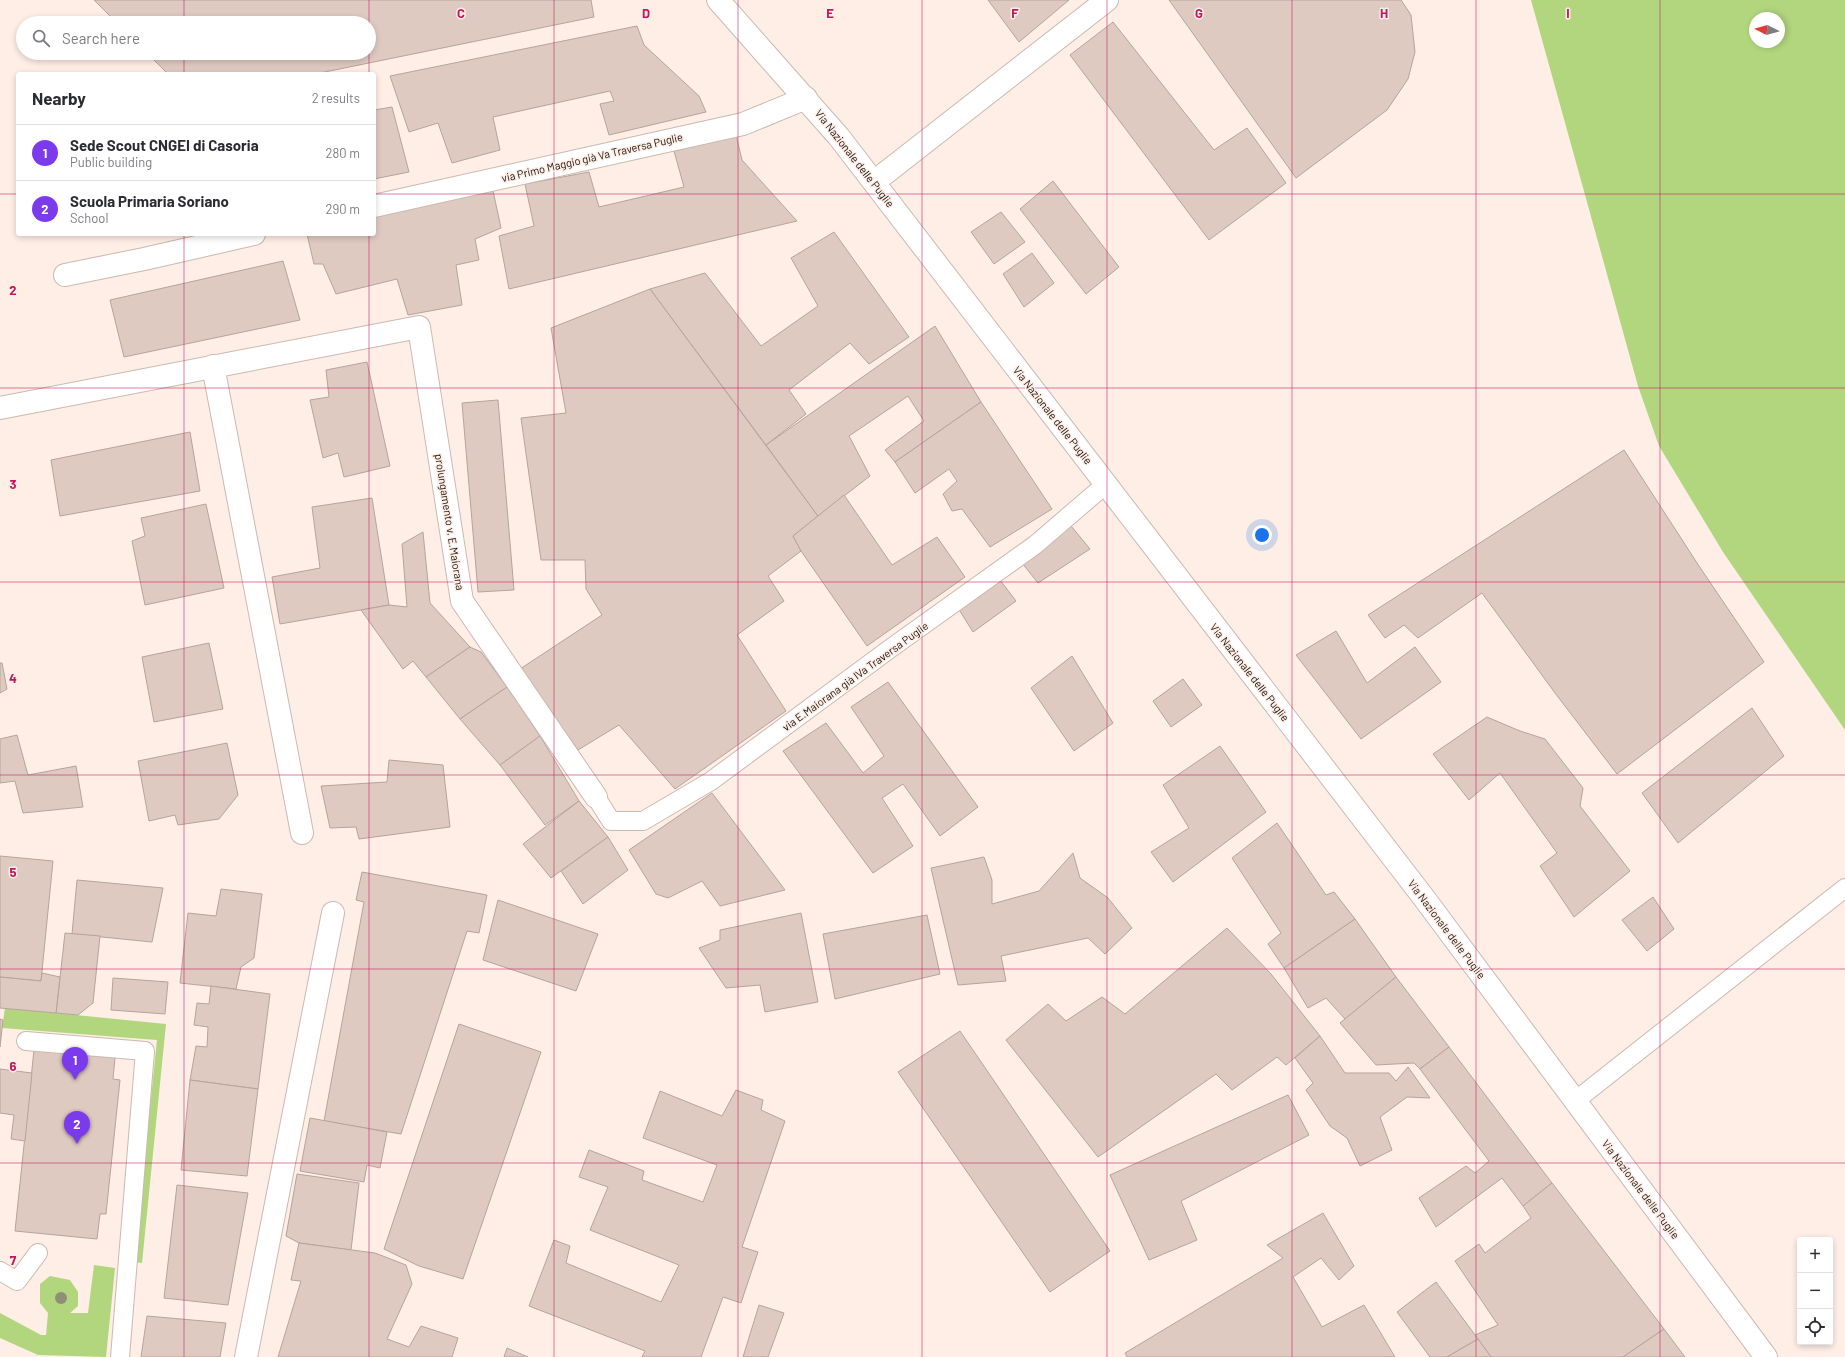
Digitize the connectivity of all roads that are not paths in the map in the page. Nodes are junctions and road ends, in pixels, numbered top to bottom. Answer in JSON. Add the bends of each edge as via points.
{"nodes":[{"id":1,"x":718,"y":0,"type":"edge"},
{"id":2,"x":1107,"y":0,"type":"edge"},
{"id":3,"x":806,"y":98,"type":"junction"},
{"id":4,"x":874,"y":182,"type":"junction"},
{"id":5,"x":376,"y":206,"type":"edge"},
{"id":6,"x":245,"y":236,"type":"edge"},
{"id":7,"x":65,"y":275,"type":"dead end"},
{"id":8,"x":213,"y":366,"type":"junction"},
{"id":9,"x":0,"y":408,"type":"edge"},
{"id":10,"x":1106,"y":484,"type":"junction"},
{"id":11,"x":596,"y":798,"type":"joint"},
{"id":12,"x":302,"y":833,"type":"dead end"},
{"id":13,"x":1845,"y":888,"type":"edge"},
{"id":14,"x":333,"y":913,"type":"dead end"},
{"id":15,"x":26,"y":1041,"type":"dead end"},
{"id":16,"x":1575,"y":1101,"type":"junction"},
{"id":17,"x":38,"y":1253,"type":"dead end"},
{"id":18,"x":0,"y":1271,"type":"edge"},
{"id":19,"x":120,"y":1357,"type":"edge"},
{"id":20,"x":246,"y":1357,"type":"edge"},
{"id":21,"x":1766,"y":1357,"type":"edge"}],
"edges":[{"from":1,"to":3,"type":"street","name":"Via Nazionale delle Puglie"},
{"from":2,"to":4,"type":"street"},
{"from":3,"to":4,"type":"street","name":"Via Nazionale delle Puglie"},
{"from":3,"to":5,"type":"street","name":"via Primo Maggio già Va Traversa Puglie","via":[[743,124]]},
{"from":4,"to":10,"type":"street","name":"Via Nazionale delle Puglie"},
{"from":6,"to":7,"type":"street"},
{"from":8,"to":9,"type":"street"},
{"from":8,"to":11,"type":"street","name":"prolungamento v. E.Maiorana","via":[[419,327],[462,601]]},
{"from":8,"to":12,"type":"street"},
{"from":10,"to":11,"type":"lane","name":"via E.Maiorana già IVa Traversa Puglie","via":[[1035,545],[711,781],[643,821],[611,820]]},
{"from":10,"to":16,"type":"street","name":"Via Nazionale delle Puglie","via":[[1424,898]]},
{"from":13,"to":16,"type":"lane"},
{"from":14,"to":20,"type":"street"},
{"from":15,"to":19,"type":"lane","via":[[145,1051]]},
{"from":16,"to":21,"type":"street","name":"Via Nazionale delle Puglie"},
{"from":17,"to":18,"type":"lane","via":[[17,1281]]}]}
